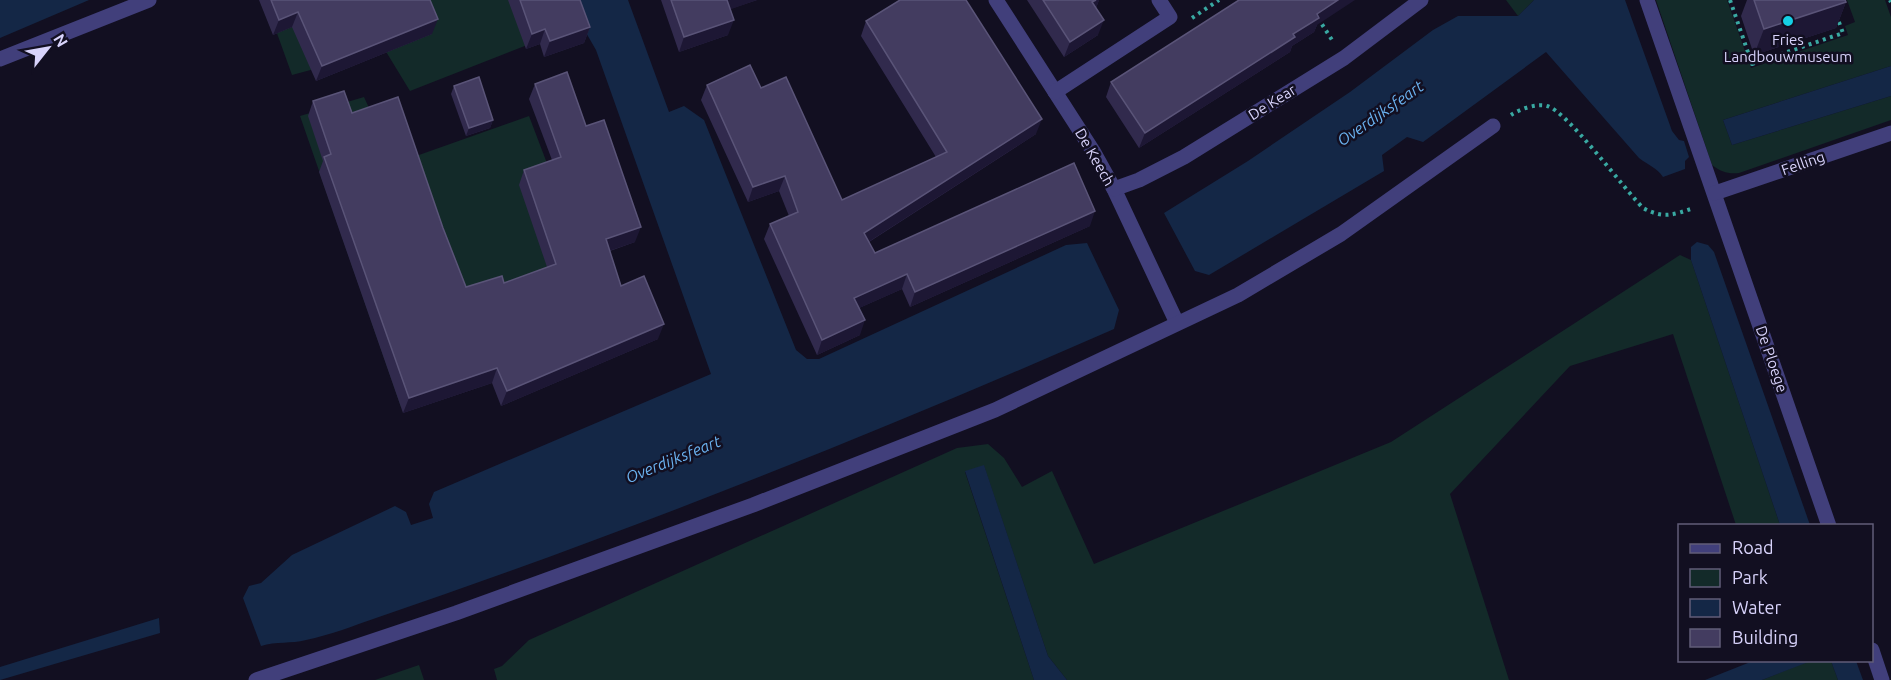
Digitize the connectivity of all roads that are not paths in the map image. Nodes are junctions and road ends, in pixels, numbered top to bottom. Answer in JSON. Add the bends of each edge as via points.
{"nodes":[{"id":1,"x":149,"y":0,"type":"edge"},
{"id":2,"x":996,"y":0,"type":"edge"},
{"id":3,"x":1159,"y":0,"type":"edge"},
{"id":4,"x":1420,"y":0,"type":"edge"},
{"id":5,"x":1647,"y":0,"type":"edge"},
{"id":6,"x":0,"y":59,"type":"edge"},
{"id":7,"x":1055,"y":92,"type":"junction"},
{"id":8,"x":1493,"y":126,"type":"road end"},
{"id":9,"x":1891,"y":133,"type":"edge"},
{"id":10,"x":1114,"y":189,"type":"junction"},
{"id":11,"x":1715,"y":193,"type":"junction"},
{"id":12,"x":1177,"y":323,"type":"junction"},
{"id":13,"x":1829,"y":524,"type":"edge"},
{"id":14,"x":1873,"y":653,"type":"edge"},
{"id":15,"x":256,"y":680,"type":"edge"},
{"id":16,"x":1882,"y":680,"type":"edge"}],
"edges":[{"from":1,"to":6,"type":"street"},
{"from":2,"to":7,"type":"street","name":"De Keech"},
{"from":3,"to":7,"type":"street","via":[[1170,17]]},
{"from":4,"to":10,"type":"street","name":"De Kear","via":[[1344,58],[1184,157]]},
{"from":5,"to":11,"type":"street","name":"De Ploege"},
{"from":7,"to":10,"type":"street","name":"De Keech"},
{"from":8,"to":12,"type":"street","via":[[1341,234],[1238,295]]},
{"from":9,"to":11,"type":"street","name":"Felling"},
{"from":10,"to":12,"type":"street","name":"De Keech"},
{"from":11,"to":13,"type":"street","name":"De Ploege"},
{"from":12,"to":15,"type":"street","via":[[995,410],[753,505],[456,613]]},
{"from":14,"to":16,"type":"street"}]}
